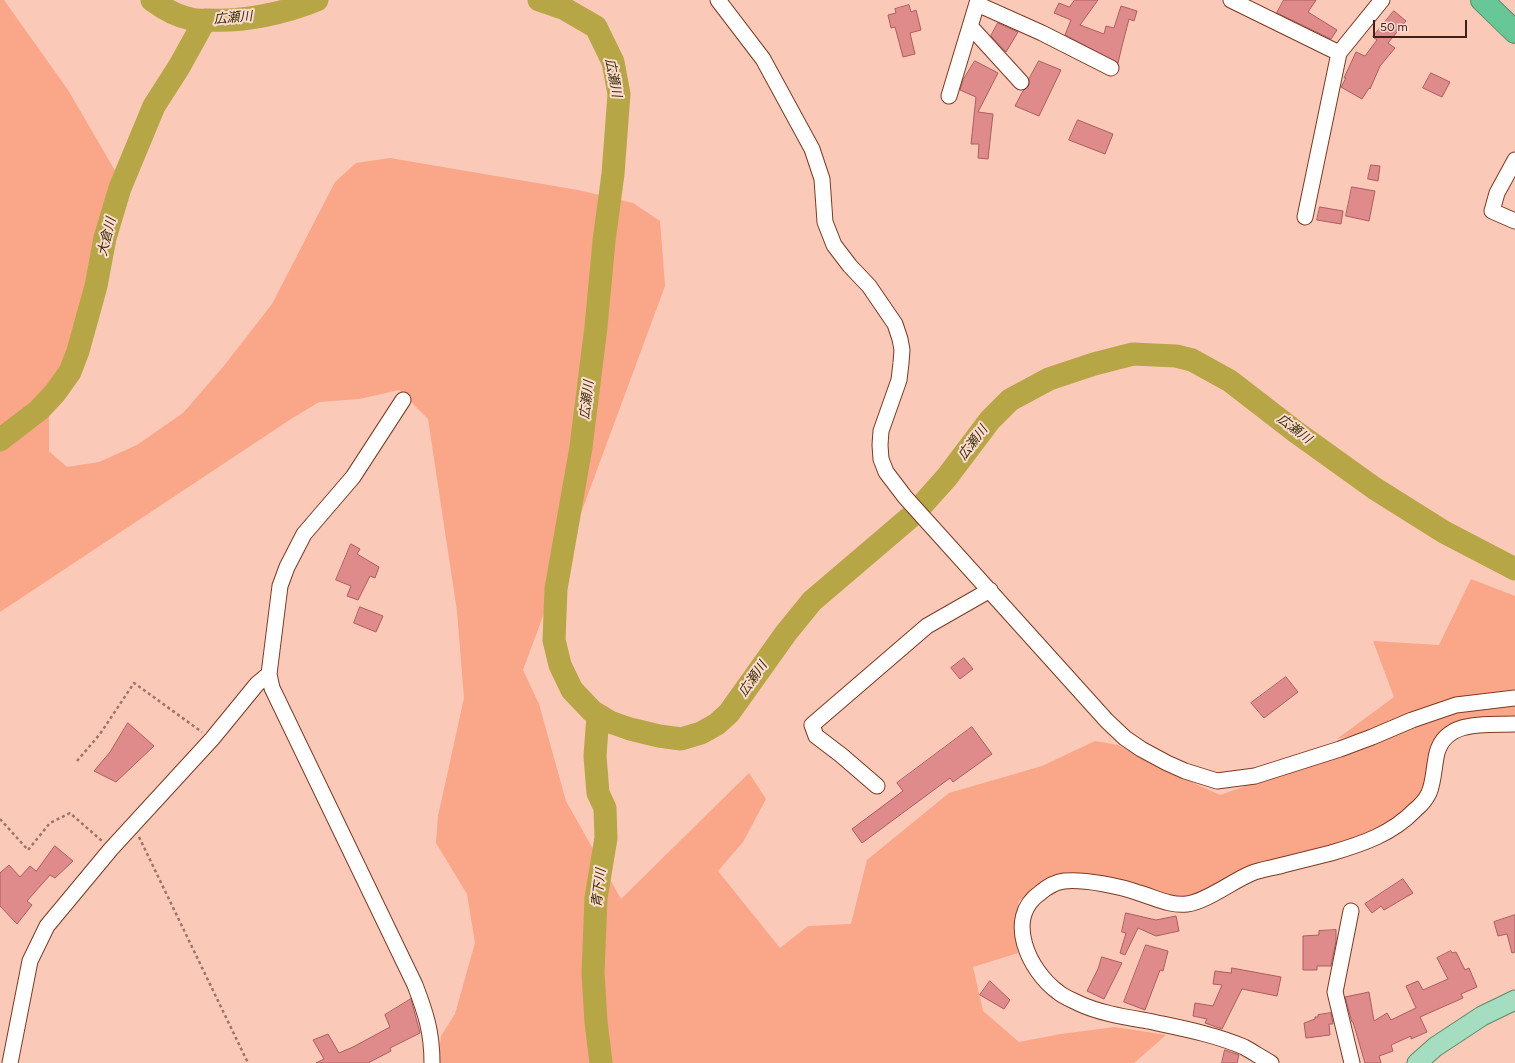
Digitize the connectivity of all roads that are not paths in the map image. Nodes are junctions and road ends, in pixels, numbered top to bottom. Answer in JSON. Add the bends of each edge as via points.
{"nodes":[{"id":1,"x":718,"y":0,"type":"edge"},
{"id":2,"x":1231,"y":0,"type":"edge"},
{"id":3,"x":1382,"y":0,"type":"edge"},
{"id":4,"x":1482,"y":0,"type":"edge"},
{"id":5,"x":977,"y":2,"type":"edge"},
{"id":6,"x":970,"y":26,"type":"junction"},
{"id":7,"x":1515,"y":32,"type":"edge"},
{"id":8,"x":1339,"y":53,"type":"junction"},
{"id":9,"x":1111,"y":68,"type":"dead end"},
{"id":10,"x":1021,"y":82,"type":"dead end"},
{"id":11,"x":948,"y":96,"type":"dead end"},
{"id":12,"x":1515,"y":160,"type":"edge"},
{"id":13,"x":1305,"y":217,"type":"dead end"},
{"id":14,"x":1515,"y":221,"type":"edge"},
{"id":15,"x":403,"y":400,"type":"dead end"},
{"id":16,"x":990,"y":590,"type":"junction"},
{"id":17,"x":269,"y":674,"type":"junction"},
{"id":18,"x":1515,"y":698,"type":"edge"},
{"id":19,"x":1515,"y":724,"type":"edge"},
{"id":20,"x":877,"y":786,"type":"dead end"},
{"id":21,"x":1351,"y":910,"type":"dead end"},
{"id":22,"x":1515,"y":1000,"type":"edge"},
{"id":23,"x":10,"y":1063,"type":"edge"},
{"id":24,"x":432,"y":1063,"type":"edge"},
{"id":25,"x":1271,"y":1063,"type":"edge"},
{"id":26,"x":1352,"y":1063,"type":"edge"},
{"id":27,"x":1417,"y":1063,"type":"edge"}],
"edges":[{"from":1,"to":16,"type":"street","via":[[763,59],[812,149],[822,179],[825,222],[834,245],[869,286],[895,324],[901,344],[901,363],[881,431],[881,459],[886,472],[905,497]]},
{"from":2,"to":8,"type":"street"},
{"from":3,"to":8,"type":"street"},
{"from":4,"to":7,"type":"highway"},
{"from":5,"to":6,"type":"street"},
{"from":5,"to":9,"type":"street"},
{"from":6,"to":10,"type":"street"},
{"from":6,"to":11,"type":"street"},
{"from":8,"to":13,"type":"street"},
{"from":12,"to":14,"type":"street","via":[[1497,193],[1492,211]]},
{"from":15,"to":17,"type":"street","via":[[353,477],[304,534],[287,567],[280,586]]},
{"from":16,"to":18,"type":"street","via":[[1087,700],[1125,738],[1167,764],[1217,781],[1255,776],[1294,765],[1456,705]]},
{"from":16,"to":20,"type":"street","via":[[927,626],[812,725],[816,736]]},
{"from":17,"to":23,"type":"street","via":[[257,684],[212,739],[133,824],[47,926],[30,961]]},
{"from":17,"to":24,"type":"street","via":[[272,688],[415,985],[426,1012],[431,1034]]},
{"from":19,"to":25,"type":"street","via":[[1471,725],[1459,728],[1448,735],[1438,750],[1429,793],[1420,806],[1400,824],[1363,843],[1253,873],[1188,904],[1169,904],[1138,892],[1084,880],[1062,881],[1049,886],[1033,897],[1023,911],[1021,929],[1025,946],[1044,979],[1058,992],[1080,1004],[1109,1013],[1201,1033],[1244,1047]]},
{"from":21,"to":26,"type":"street","via":[[1335,992]]},
{"from":22,"to":27,"type":"main road","via":[[1482,1016],[1435,1047]]}]}
